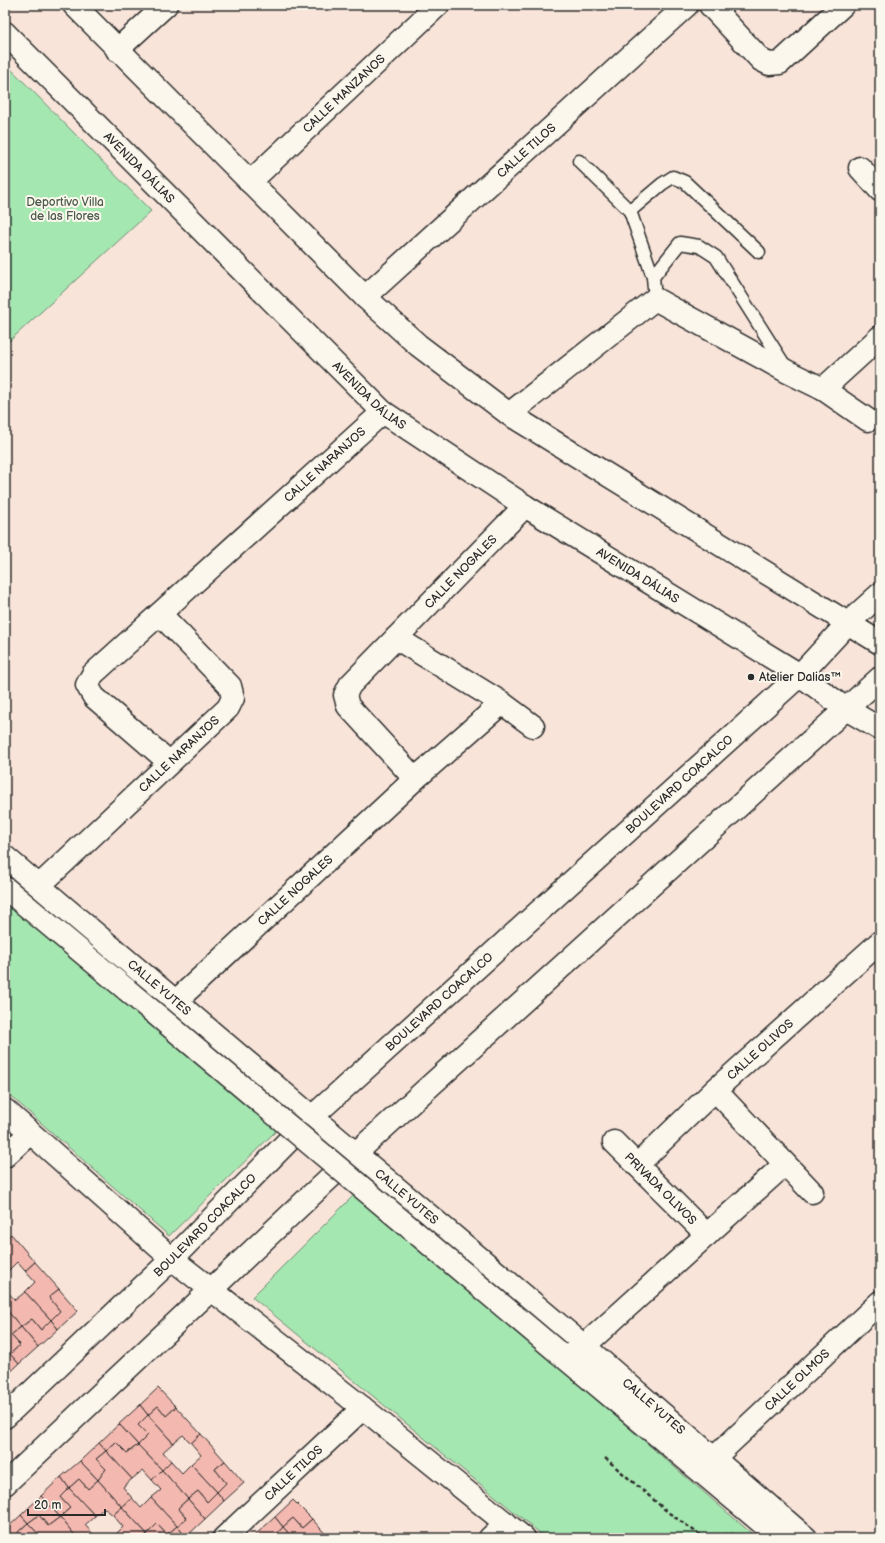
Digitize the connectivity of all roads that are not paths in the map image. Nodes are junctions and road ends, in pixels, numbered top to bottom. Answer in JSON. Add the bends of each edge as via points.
{"nodes":[{"id":1,"x":74,"y":5,"type":"edge"},
{"id":2,"x":166,"y":5,"type":"edge"},
{"id":3,"x":438,"y":5,"type":"edge"},
{"id":4,"x":687,"y":5,"type":"edge"},
{"id":5,"x":710,"y":5,"type":"edge"},
{"id":6,"x":834,"y":8,"type":"edge"},
{"id":7,"x":5,"y":34,"type":"edge"},
{"id":8,"x":117,"y":50,"type":"junction"},
{"id":9,"x":579,"y":161,"type":"dead end"},
{"id":10,"x":860,"y":168,"type":"dead end"},
{"id":11,"x":250,"y":182,"type":"junction"},
{"id":12,"x":880,"y":190,"type":"edge"},
{"id":13,"x":630,"y":210,"type":"junction"},
{"id":14,"x":759,"y":252,"type":"dead end"},
{"id":15,"x":653,"y":277,"type":"junction"},
{"id":16,"x":366,"y":297,"type":"junction"},
{"id":17,"x":655,"y":299,"type":"junction"},
{"id":18,"x":880,"y":337,"type":"edge"},
{"id":19,"x":788,"y":372,"type":"junction"},
{"id":20,"x":823,"y":388,"type":"junction"},
{"id":21,"x":383,"y":412,"type":"junction"},
{"id":22,"x":509,"y":414,"type":"junction"},
{"id":23,"x":868,"y":420,"type":"dead end"},
{"id":24,"x":525,"y":506,"type":"junction"},
{"id":25,"x":880,"y":594,"type":"edge"},
{"id":26,"x":160,"y":614,"type":"junction"},
{"id":27,"x":848,"y":623,"type":"junction"},
{"id":28,"x":396,"y":638,"type":"junction"},
{"id":29,"x":880,"y":643,"type":"edge"},
{"id":30,"x":800,"y":675,"type":"junction"},
{"id":31,"x":880,"y":678,"type":"edge"},
{"id":32,"x":502,"y":703,"type":"junction"},
{"id":33,"x":846,"y":709,"type":"junction"},
{"id":34,"x":533,"y":726,"type":"dead end"},
{"id":35,"x":880,"y":729,"type":"edge"},
{"id":36,"x":169,"y":762,"type":"junction"},
{"id":37,"x":415,"y":779,"type":"junction"},
{"id":38,"x":5,"y":857,"type":"edge"},
{"id":39,"x":40,"y":885,"type":"junction"},
{"id":40,"x":5,"y":888,"type":"edge"},
{"id":41,"x":880,"y":942,"type":"edge"},
{"id":42,"x":175,"y":1002,"type":"junction"},
{"id":43,"x":716,"y":1090,"type":"junction"},
{"id":44,"x":5,"y":1110,"type":"edge"},
{"id":45,"x":312,"y":1117,"type":"junction"},
{"id":46,"x":30,"y":1133,"type":"junction"},
{"id":47,"x":614,"y":1142,"type":"dead end"},
{"id":48,"x":356,"y":1153,"type":"junction"},
{"id":49,"x":5,"y":1156,"type":"edge"},
{"id":50,"x":785,"y":1164,"type":"junction"},
{"id":51,"x":637,"y":1165,"type":"junction"},
{"id":52,"x":812,"y":1192,"type":"dead end"},
{"id":53,"x":707,"y":1235,"type":"junction"},
{"id":54,"x":172,"y":1258,"type":"junction"},
{"id":55,"x":212,"y":1289,"type":"junction"},
{"id":56,"x":880,"y":1302,"type":"edge"},
{"id":57,"x":584,"y":1346,"type":"junction"},
{"id":58,"x":363,"y":1408,"type":"junction"},
{"id":59,"x":5,"y":1417,"type":"edge"},
{"id":60,"x":714,"y":1458,"type":"junction"},
{"id":61,"x":5,"y":1484,"type":"edge"},
{"id":62,"x":506,"y":1523,"type":"junction"},
{"id":63,"x":224,"y":1538,"type":"edge"},
{"id":64,"x":490,"y":1538,"type":"edge"},
{"id":65,"x":524,"y":1538,"type":"edge"},
{"id":66,"x":780,"y":1538,"type":"edge"},
{"id":67,"x":806,"y":1538,"type":"edge"}],
"edges":[{"from":1,"to":8,"type":"main road"},
{"from":2,"to":8,"type":"main road"},
{"from":3,"to":11,"type":"main road","name":"CALLE MANZANOS"},
{"from":4,"to":16,"type":"main road","name":"CALLE TILOS"},
{"from":5,"to":6,"type":"main road","via":[[761,60],[769,64],[780,63]]},
{"from":7,"to":21,"type":"main road","name":"AVENIDA DÁLIAS"},
{"from":8,"to":11,"type":"main road"},
{"from":9,"to":13,"type":"lane"},
{"from":10,"to":12,"type":"main road"},
{"from":11,"to":16,"type":"main road"},
{"from":13,"to":14,"type":"lane","via":[[673,177],[685,182]]},
{"from":13,"to":15,"type":"lane"},
{"from":15,"to":17,"type":"lane"},
{"from":15,"to":19,"type":"lane","via":[[680,243],[699,246],[716,257]]},
{"from":16,"to":22,"type":"main road","via":[[418,345]]},
{"from":17,"to":19,"type":"main road"},
{"from":17,"to":22,"type":"main road"},
{"from":18,"to":20,"type":"main road"},
{"from":19,"to":20,"type":"main road"},
{"from":20,"to":23,"type":"main road"},
{"from":21,"to":24,"type":"main road","name":"AVENIDA DÁLIAS"},
{"from":21,"to":26,"type":"main road","name":"CALLE NARANJOS"},
{"from":22,"to":27,"type":"main road"},
{"from":24,"to":28,"type":"main road","name":"CALLE NOGALES"},
{"from":24,"to":30,"type":"main road","name":"AVENIDA DÁLIAS"},
{"from":25,"to":27,"type":"main road","name":"BOULEVARD COACALCO"},
{"from":26,"to":36,"type":"main road","name":"CALLE NARANJOS","via":[[230,686],[234,698],[228,708]]},
{"from":26,"to":36,"type":"main road","name":"CALLE NARANJOS","via":[[93,674],[87,685],[94,697]]},
{"from":27,"to":29,"type":"main road"},
{"from":27,"to":30,"type":"main road","name":"BOULEVARD COACALCO"},
{"from":28,"to":32,"type":"main road"},
{"from":28,"to":37,"type":"main road","name":"CALLE NOGALES","via":[[350,685],[345,695],[348,706]]},
{"from":30,"to":33,"type":"main road","name":"AVENIDA DÁLIAS"},
{"from":30,"to":45,"type":"main road","name":"BOULEVARD COACALCO"},
{"from":31,"to":33,"type":"main road"},
{"from":32,"to":34,"type":"main road"},
{"from":32,"to":37,"type":"main road","name":"CALLE NOGALES"},
{"from":33,"to":35,"type":"main road","name":"AVENIDA DÁLIAS"},
{"from":33,"to":48,"type":"main road"},
{"from":36,"to":39,"type":"main road","name":"CALLE NARANJOS"},
{"from":37,"to":42,"type":"main road","name":"CALLE NOGALES"},
{"from":38,"to":39,"type":"main road","name":"CALLE YUTES"},
{"from":39,"to":42,"type":"main road","name":"CALLE YUTES"},
{"from":40,"to":66,"type":"main road","name":"CALLE YUTES","bridge":true},
{"from":41,"to":43,"type":"main road","name":"CALLE OLIVOS"},
{"from":42,"to":45,"type":"main road","name":"CALLE YUTES"},
{"from":43,"to":50,"type":"main road","name":"CALLE OLIVOS"},
{"from":43,"to":51,"type":"main road"},
{"from":44,"to":46,"type":"main road"},
{"from":45,"to":48,"type":"main road","name":"CALLE YUTES"},
{"from":45,"to":54,"type":"main road","name":"BOULEVARD COACALCO"},
{"from":46,"to":49,"type":"main road"},
{"from":46,"to":54,"type":"main road"},
{"from":47,"to":51,"type":"main road","name":"PRIVADA OLIVOS"},
{"from":48,"to":55,"type":"main road"},
{"from":48,"to":57,"type":"main road","name":"CALLE YUTES"},
{"from":50,"to":52,"type":"main road","name":"CALLE OLIVOS"},
{"from":50,"to":53,"type":"main road"},
{"from":51,"to":53,"type":"main road","name":"PRIVADA OLIVOS"},
{"from":53,"to":57,"type":"main road"},
{"from":54,"to":55,"type":"main road"},
{"from":54,"to":59,"type":"main road","name":"BOULEVARD COACALCO"},
{"from":55,"to":58,"type":"main road"},
{"from":55,"to":61,"type":"main road"},
{"from":56,"to":60,"type":"main road","name":"CALLE OLMOS"},
{"from":57,"to":60,"type":"main road","name":"CALLE YUTES"},
{"from":58,"to":62,"type":"main road"},
{"from":58,"to":63,"type":"main road","name":"CALLE TILOS"},
{"from":60,"to":67,"type":"main road","name":"CALLE YUTES"},
{"from":62,"to":64,"type":"main road"},
{"from":62,"to":65,"type":"main road"}]}
